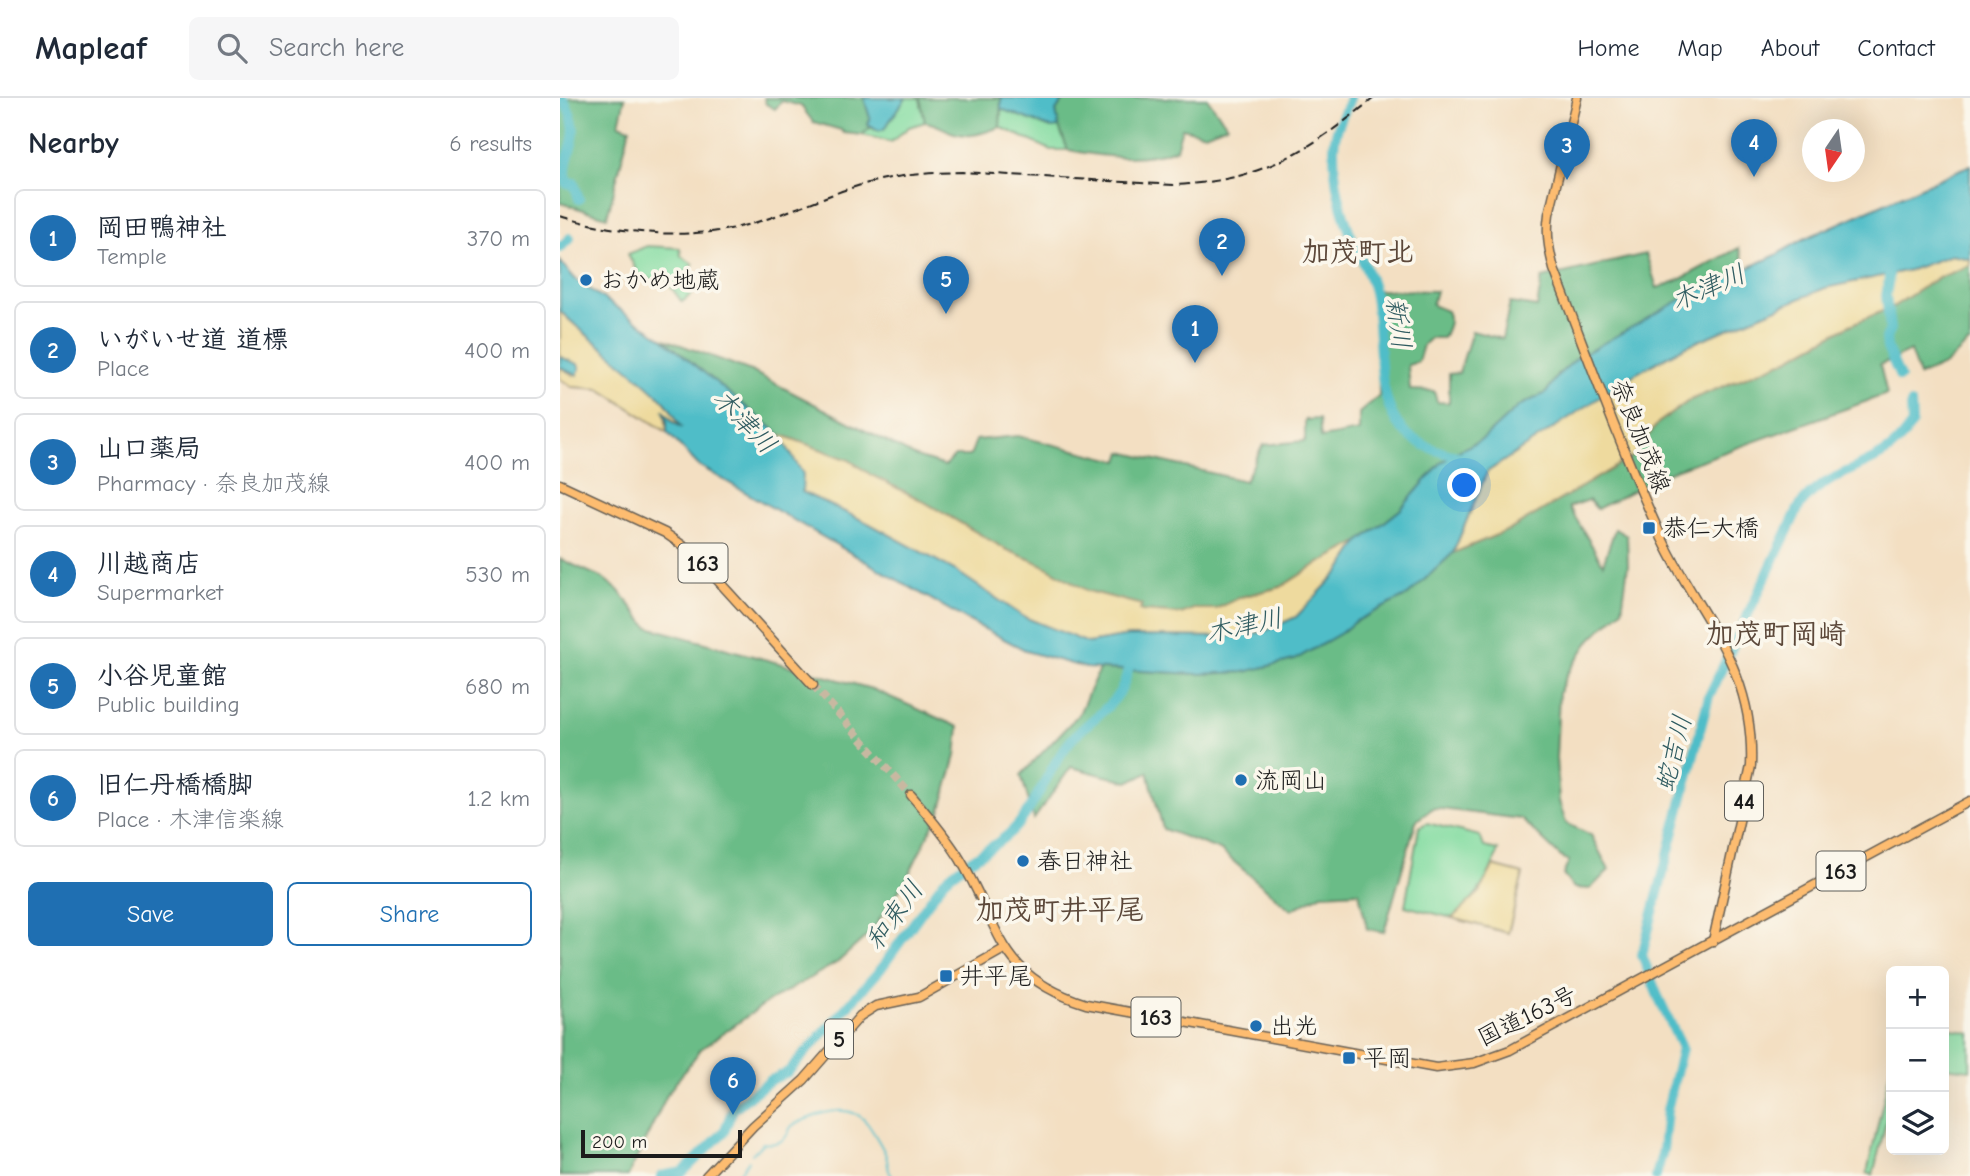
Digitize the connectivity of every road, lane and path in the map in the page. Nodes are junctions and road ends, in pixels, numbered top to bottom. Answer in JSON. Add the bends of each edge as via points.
{"nodes":[{"id":1,"x":1577,"y":98,"type":"edge"},
{"id":2,"x":560,"y":485,"type":"edge"},
{"id":3,"x":813,"y":685,"type":"tunnel mouth"},
{"id":4,"x":911,"y":794,"type":"tunnel mouth"},
{"id":5,"x":1970,"y":802,"type":"edge"},
{"id":6,"x":1713,"y":941,"type":"junction"},
{"id":7,"x":1004,"y":949,"type":"junction"},
{"id":8,"x":706,"y":1176,"type":"edge"}],
"edges":[{"from":1,"to":6,"type":"main road","name":"奈良加茂線","number":"44","via":[[1549,214],[1548,248],[1660,535],[1726,651],[1748,710],[1751,766]]},
{"from":2,"to":3,"type":"main road","number":"163","via":[[657,529],[692,552]]},
{"from":4,"to":7,"type":"main road","name":"国道163号","number":"163","via":[[948,840]]},
{"from":5,"to":6,"type":"main road","name":"国道163号","number":"163"},
{"from":6,"to":7,"type":"main road","name":"国道163号","number":"163","via":[[1491,1058],[1436,1068],[1087,1004],[1040,984]]},
{"from":7,"to":8,"type":"main road","number":"5","via":[[919,997],[876,1006],[860,1016],[804,1080]]}]}
